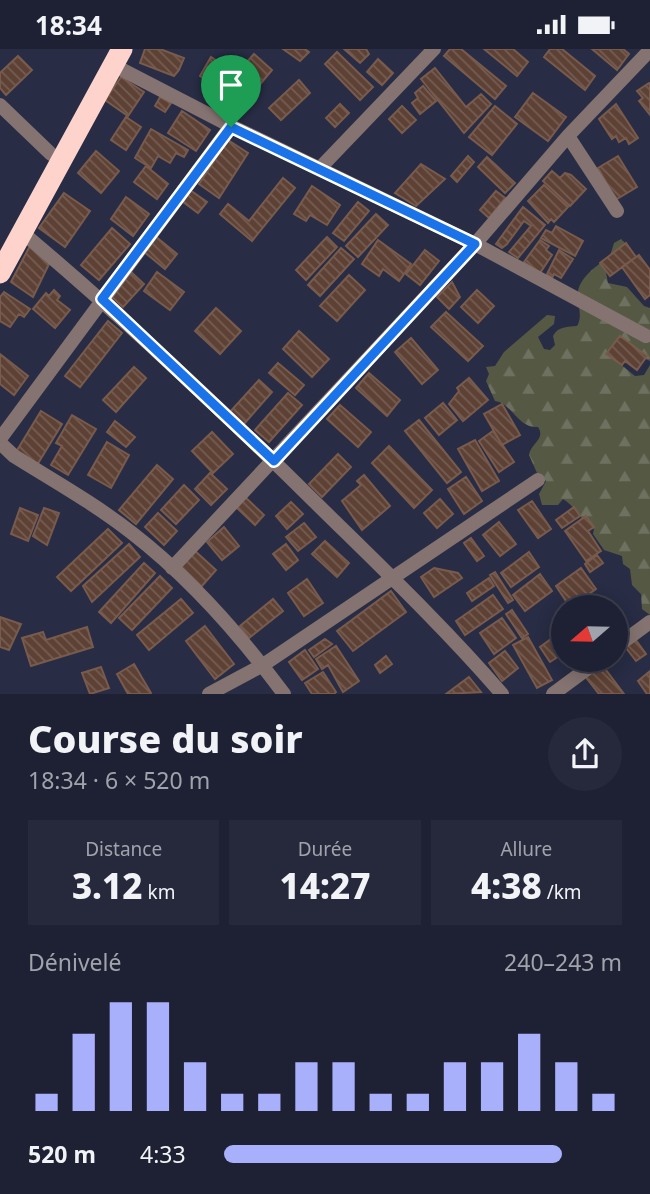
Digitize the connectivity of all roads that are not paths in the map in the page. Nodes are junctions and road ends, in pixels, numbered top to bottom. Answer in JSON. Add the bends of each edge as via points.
{"nodes":[{"id":1,"x":434,"y":49,"type":"edge"},
{"id":2,"x":650,"y":50,"type":"edge"},
{"id":3,"x":114,"y":54,"type":"edge"},
{"id":4,"x":0,"y":104,"type":"edge"},
{"id":5,"x":231,"y":127,"type":"junction"},
{"id":6,"x":568,"y":136,"type":"junction"},
{"id":7,"x":51,"y":153,"type":"junction"},
{"id":8,"x":321,"y":167,"type":"junction"},
{"id":9,"x":617,"y":211,"type":"dead end"},
{"id":10,"x":23,"y":233,"type":"junction"},
{"id":11,"x":0,"y":243,"type":"edge"},
{"id":12,"x":475,"y":244,"type":"junction"},
{"id":13,"x":0,"y":273,"type":"edge"},
{"id":14,"x":102,"y":299,"type":"junction"},
{"id":15,"x":646,"y":336,"type":"dead end"},
{"id":16,"x":0,"y":441,"type":"edge"},
{"id":17,"x":274,"y":461,"type":"junction"},
{"id":18,"x":538,"y":480,"type":"dead end"},
{"id":19,"x":172,"y":568,"type":"junction"},
{"id":20,"x":392,"y":577,"type":"junction"},
{"id":21,"x":650,"y":622,"type":"edge"},
{"id":22,"x":628,"y":638,"type":"edge"},
{"id":23,"x":263,"y":665,"type":"junction"},
{"id":24,"x":583,"y":672,"type":"edge"},
{"id":25,"x":209,"y":694,"type":"edge"},
{"id":26,"x":284,"y":694,"type":"edge"},
{"id":27,"x":502,"y":694,"type":"edge"},
{"id":28,"x":553,"y":694,"type":"edge"}],
"edges":[{"from":1,"to":8,"type":"street"},
{"from":2,"to":6,"type":"street"},
{"from":3,"to":5,"type":"street"},
{"from":3,"to":7,"type":"highway"},
{"from":3,"to":10,"type":"highway"},
{"from":4,"to":7,"type":"street"},
{"from":5,"to":8,"type":"street"},
{"from":5,"to":14,"type":"street"},
{"from":6,"to":9,"type":"street"},
{"from":6,"to":12,"type":"street"},
{"from":7,"to":11,"type":"highway"},
{"from":8,"to":12,"type":"street"},
{"from":10,"to":13,"type":"highway"},
{"from":10,"to":14,"type":"street"},
{"from":12,"to":15,"type":"street"},
{"from":12,"to":17,"type":"street"},
{"from":14,"to":16,"type":"street"},
{"from":14,"to":17,"type":"street"},
{"from":16,"to":19,"type":"street","via":[[14,456],[132,533]]},
{"from":17,"to":19,"type":"street"},
{"from":17,"to":20,"type":"street"},
{"from":18,"to":20,"type":"street"},
{"from":19,"to":23,"type":"street"},
{"from":20,"to":23,"type":"street"},
{"from":20,"to":27,"type":"street"},
{"from":21,"to":22,"type":"street"},
{"from":23,"to":25,"type":"street"},
{"from":23,"to":26,"type":"street"},
{"from":24,"to":28,"type":"street"}]}
